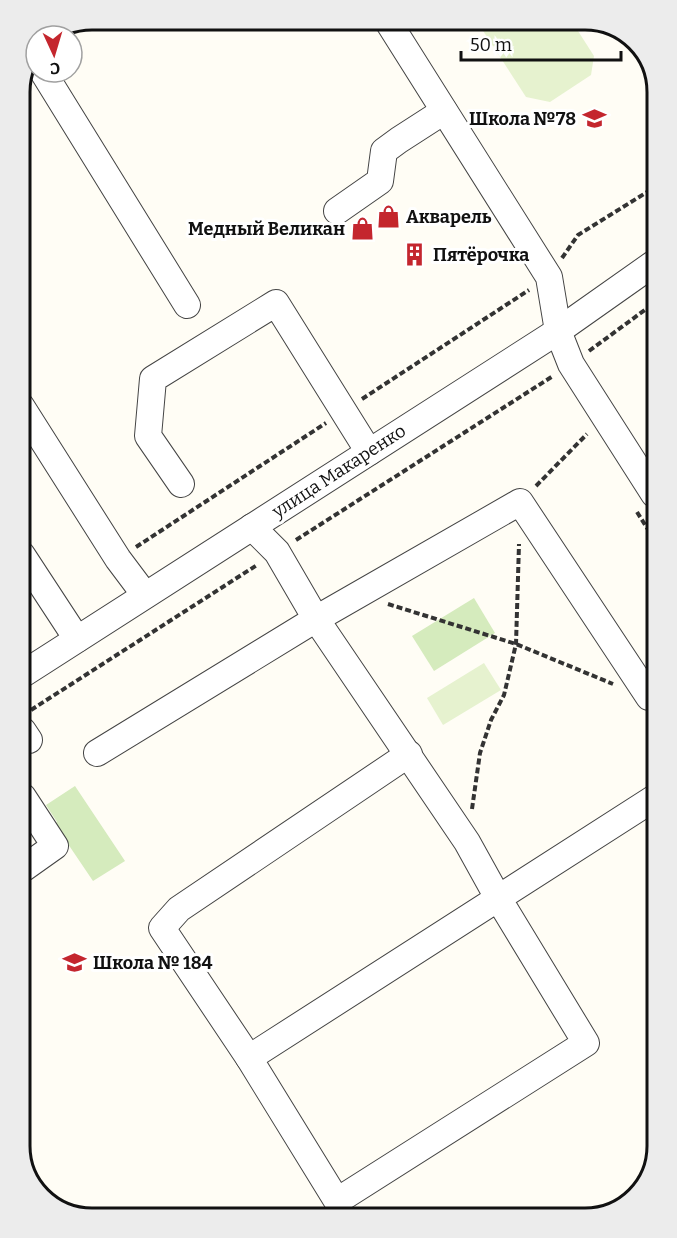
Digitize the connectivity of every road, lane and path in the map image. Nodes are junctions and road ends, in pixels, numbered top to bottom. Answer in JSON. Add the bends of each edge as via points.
{"nodes":[{"id":1,"x":393,"y":30,"type":"edge"},
{"id":2,"x":50,"y":84,"type":"edge"},
{"id":3,"x":444,"y":111,"type":"junction"},
{"id":4,"x":647,"y":192,"type":"edge"},
{"id":5,"x":337,"y":211,"type":"dead end"},
{"id":6,"x":647,"y":268,"type":"edge"},
{"id":7,"x":549,"y":277,"type":"junction"},
{"id":8,"x":187,"y":305,"type":"dead end"},
{"id":9,"x":647,"y":308,"type":"edge"},
{"id":10,"x":558,"y":331,"type":"junction"},
{"id":11,"x":572,"y":364,"type":"junction"},
{"id":12,"x":30,"y":420,"type":"edge"},
{"id":13,"x":587,"y":434,"type":"dead end"},
{"id":14,"x":369,"y":452,"type":"junction"},
{"id":15,"x":181,"y":483,"type":"dead end"},
{"id":16,"x":647,"y":483,"type":"edge"},
{"id":17,"x":520,"y":502,"type":"junction"},
{"id":18,"x":252,"y":527,"type":"junction"},
{"id":19,"x":519,"y":538,"type":"dead end"},
{"id":20,"x":30,"y":567,"type":"edge"},
{"id":21,"x":359,"y":595,"type":"junction"},
{"id":22,"x":145,"y":596,"type":"junction"},
{"id":23,"x":316,"y":619,"type":"junction"},
{"id":24,"x":77,"y":639,"type":"junction"},
{"id":25,"x":516,"y":644,"type":"junction"},
{"id":26,"x":30,"y":669,"type":"edge"},
{"id":27,"x":647,"y":694,"type":"edge"},
{"id":28,"x":647,"y":696,"type":"edge"},
{"id":29,"x":97,"y":753,"type":"dead end"},
{"id":30,"x":409,"y":754,"type":"junction"},
{"id":31,"x":647,"y":803,"type":"edge"},
{"id":32,"x":30,"y":808,"type":"edge"},
{"id":33,"x":467,"y":842,"type":"junction"},
{"id":34,"x":30,"y":864,"type":"edge"},
{"id":35,"x":498,"y":898,"type":"junction"},
{"id":36,"x":249,"y":1058,"type":"junction"},
{"id":37,"x":335,"y":1208,"type":"edge"},
{"id":38,"x":338,"y":1208,"type":"edge"}],
"edges":[{"from":1,"to":3,"type":"street"},
{"from":2,"to":8,"type":"street"},
{"from":3,"to":5,"type":"street","via":[[384,151],[380,181]]},
{"from":3,"to":7,"type":"street"},
{"from":4,"to":7,"type":"path","via":[[578,235]]},
{"from":6,"to":10,"type":"street","name":"улица Макаренко"},
{"from":7,"to":10,"type":"street"},
{"from":9,"to":11,"type":"path"},
{"from":10,"to":11,"type":"street"},
{"from":10,"to":14,"type":"street","name":"улица Макаренко"},
{"from":11,"to":16,"type":"street"},
{"from":12,"to":22,"type":"street"},
{"from":13,"to":17,"type":"path"},
{"from":14,"to":15,"type":"street","via":[[276,303],[153,379],[148,436]]},
{"from":14,"to":18,"type":"street","name":"улица Макаренко"},
{"from":17,"to":21,"type":"street"},
{"from":17,"to":27,"type":"street"},
{"from":18,"to":22,"type":"street","name":"улица Макаренко"},
{"from":18,"to":23,"type":"street","via":[[278,552]]},
{"from":19,"to":25,"type":"path"},
{"from":20,"to":24,"type":"street"},
{"from":21,"to":23,"type":"street"},
{"from":21,"to":25,"type":"path"},
{"from":22,"to":24,"type":"street","name":"улица Макаренко"},
{"from":23,"to":29,"type":"street"},
{"from":23,"to":30,"type":"street"},
{"from":24,"to":26,"type":"street","name":"улица Макаренко"},
{"from":25,"to":28,"type":"path"},
{"from":25,"to":33,"type":"path","via":[[504,695],[480,753]]},
{"from":30,"to":33,"type":"street"},
{"from":30,"to":36,"type":"street","via":[[179,909],[162,928]]},
{"from":31,"to":35,"type":"street"},
{"from":32,"to":34,"type":"street","via":[[55,846]]},
{"from":33,"to":35,"type":"street"},
{"from":35,"to":36,"type":"street"},
{"from":35,"to":38,"type":"street","via":[[586,1043]]},
{"from":36,"to":37,"type":"street"}]}
